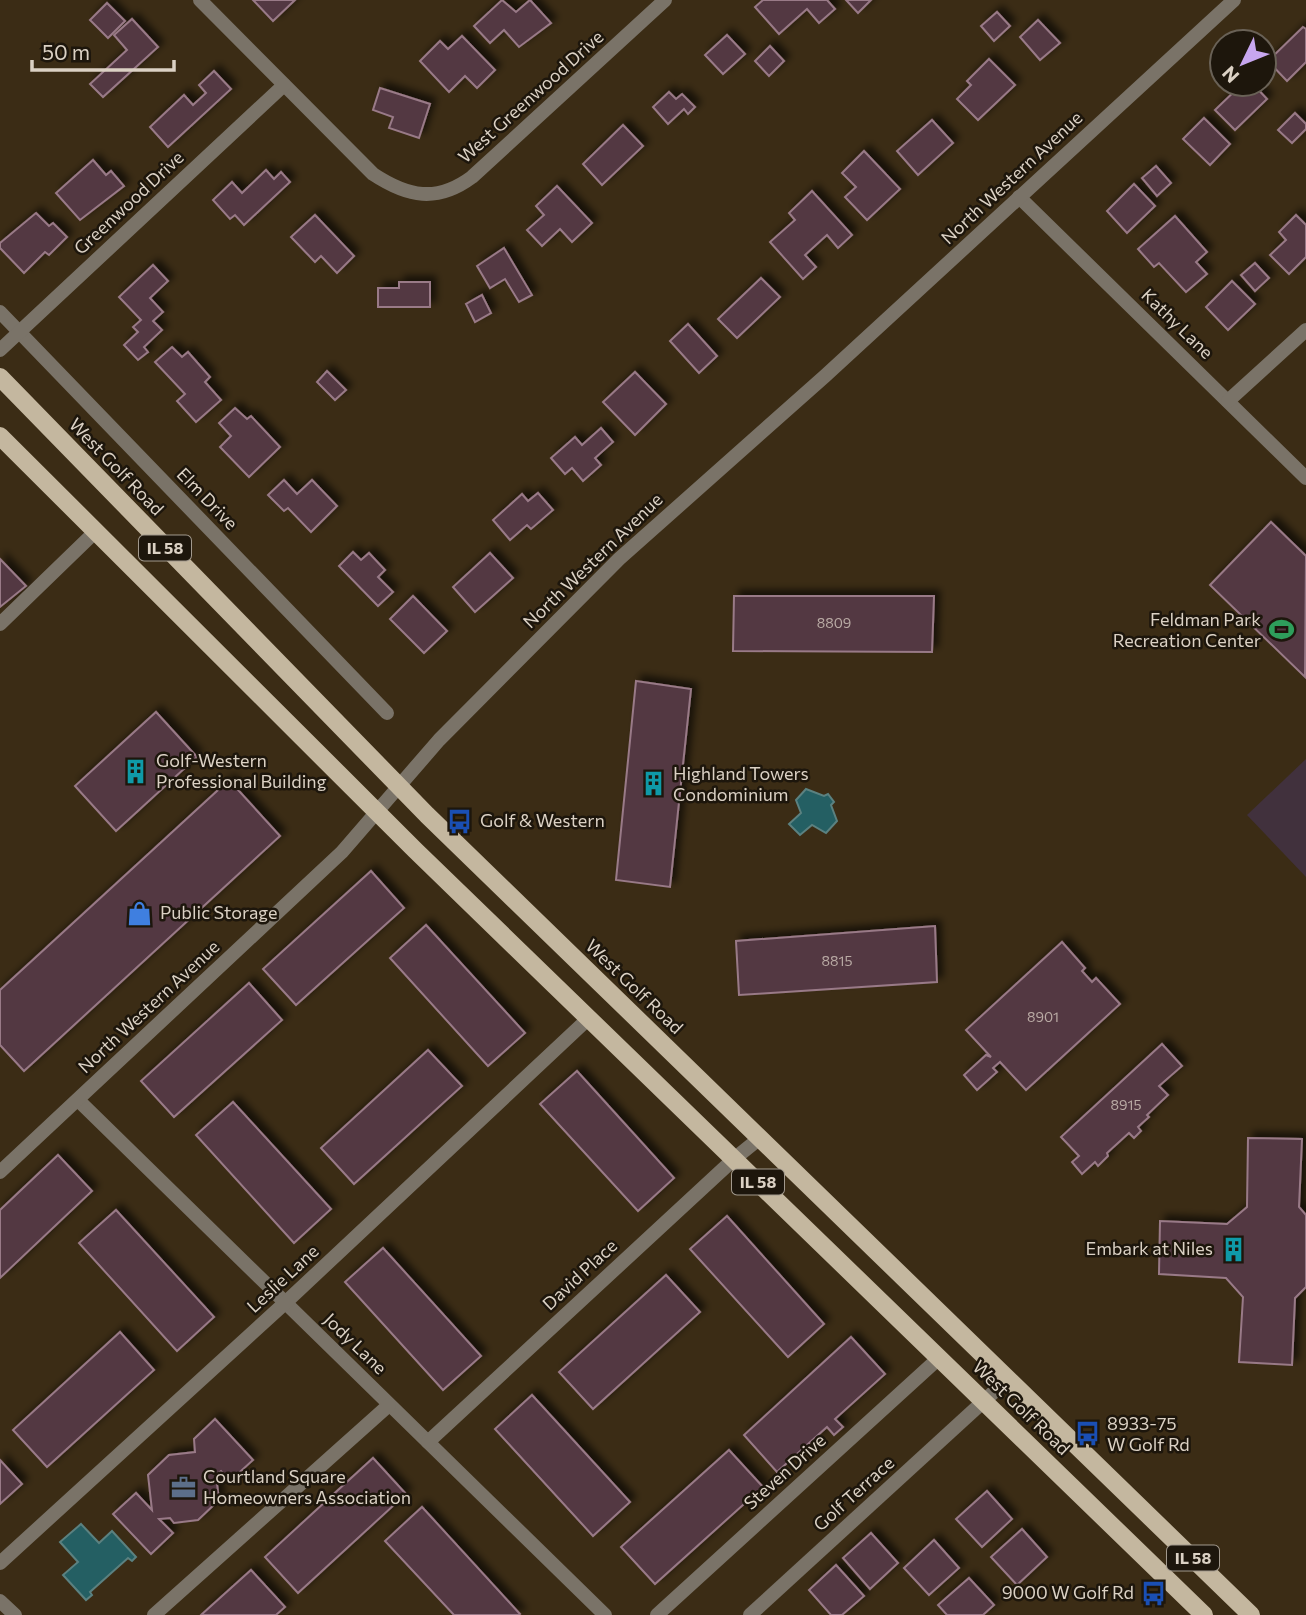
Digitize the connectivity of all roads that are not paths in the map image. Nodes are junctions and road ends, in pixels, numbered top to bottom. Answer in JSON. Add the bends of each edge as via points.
{"nodes":[{"id":1,"x":200,"y":0,"type":"edge"},
{"id":2,"x":665,"y":0,"type":"edge"},
{"id":3,"x":1234,"y":0,"type":"edge"},
{"id":4,"x":284,"y":85,"type":"junction"},
{"id":5,"x":1019,"y":197,"type":"junction"},
{"id":6,"x":0,"y":312,"type":"edge"},
{"id":7,"x":1306,"y":330,"type":"edge"},
{"id":8,"x":19,"y":332,"type":"junction"},
{"id":9,"x":0,"y":350,"type":"edge"},
{"id":10,"x":0,"y":377,"type":"edge"},
{"id":11,"x":1228,"y":401,"type":"junction"},
{"id":12,"x":0,"y":436,"type":"edge"},
{"id":13,"x":1306,"y":478,"type":"edge"},
{"id":14,"x":96,"y":531,"type":"junction"},
{"id":15,"x":0,"y":624,"type":"edge"},
{"id":16,"x":387,"y":713,"type":"dead end"},
{"id":17,"x":398,"y":786,"type":"junction"},
{"id":18,"x":377,"y":812,"type":"junction"},
{"id":19,"x":589,"y":1018,"type":"junction"},
{"id":20,"x":78,"y":1100,"type":"junction"},
{"id":21,"x":760,"y":1138,"type":"junction"},
{"id":22,"x":734,"y":1158,"type":"junction"},
{"id":23,"x":0,"y":1172,"type":"edge"},
{"id":24,"x":285,"y":1303,"type":"junction"},
{"id":25,"x":939,"y":1358,"type":"junction"},
{"id":26,"x":1008,"y":1379,"type":"junction"},
{"id":27,"x":984,"y":1402,"type":"junction"},
{"id":28,"x":389,"y":1405,"type":"junction"},
{"id":29,"x":428,"y":1442,"type":"junction"},
{"id":30,"x":0,"y":1563,"type":"edge"},
{"id":31,"x":0,"y":1601,"type":"edge"},
{"id":32,"x":15,"y":1615,"type":"edge"},
{"id":33,"x":154,"y":1615,"type":"edge"},
{"id":34,"x":605,"y":1615,"type":"edge"},
{"id":35,"x":657,"y":1615,"type":"edge"},
{"id":36,"x":751,"y":1615,"type":"edge"},
{"id":37,"x":1204,"y":1615,"type":"edge"},
{"id":38,"x":1251,"y":1615,"type":"edge"}],
"edges":[{"from":1,"to":4,"type":"street","name":"West Greenwood Drive"},
{"from":2,"to":4,"type":"street","name":"West Greenwood Drive","via":[[456,190],[433,195],[393,187],[373,174]]},
{"from":3,"to":5,"type":"street","name":"North Western Avenue"},
{"from":4,"to":8,"type":"street","name":"Greenwood Drive"},
{"from":5,"to":11,"type":"street","name":"Kathy Lane"},
{"from":5,"to":17,"type":"street","name":"North Western Avenue","via":[[619,559]]},
{"from":6,"to":8,"type":"street","name":"Elm Drive"},
{"from":7,"to":11,"type":"street"},
{"from":8,"to":9,"type":"street","name":"Greenwood Drive"},
{"from":8,"to":16,"type":"street","name":"Elm Drive"},
{"from":10,"to":17,"type":"main road","name":"West Golf Road","number":"IL 58"},
{"from":11,"to":13,"type":"street","name":"Kathy Lane"},
{"from":12,"to":14,"type":"main road","name":"West Golf Road","number":"IL 58"},
{"from":14,"to":15,"type":"street"},
{"from":14,"to":18,"type":"main road","name":"West Golf Road","number":"IL 58"},
{"from":17,"to":18,"type":"street","name":"North Western Avenue"},
{"from":17,"to":21,"type":"main road","name":"West Golf Road","number":"IL 58"},
{"from":18,"to":19,"type":"main road","name":"West Golf Road","number":"IL 58"},
{"from":18,"to":20,"type":"street","name":"North Western Avenue","via":[[342,852]]},
{"from":19,"to":22,"type":"main road","name":"West Golf Road","number":"IL 58"},
{"from":19,"to":24,"type":"street","name":"Leslie Lane"},
{"from":20,"to":23,"type":"street","name":"North Western Avenue"},
{"from":20,"to":24,"type":"street","name":"Jody Lane"},
{"from":21,"to":22,"type":"street","name":"David Place"},
{"from":21,"to":26,"type":"main road","name":"West Golf Road","number":"IL 58"},
{"from":22,"to":25,"type":"main road","name":"West Golf Road","number":"IL 58"},
{"from":22,"to":29,"type":"street","name":"David Place"},
{"from":24,"to":28,"type":"street","name":"Jody Lane"},
{"from":24,"to":30,"type":"street","name":"Leslie Lane"},
{"from":25,"to":27,"type":"main road","name":"West Golf Road","number":"IL 58"},
{"from":25,"to":35,"type":"street","name":"Steven Drive"},
{"from":26,"to":27,"type":"street","name":"Golf Terrace"},
{"from":26,"to":38,"type":"main road","name":"West Golf Road","number":"IL 58"},
{"from":27,"to":36,"type":"street","name":"Golf Terrace"},
{"from":27,"to":37,"type":"main road","name":"West Golf Road","number":"IL 58"},
{"from":28,"to":29,"type":"street","name":"Jody Lane"},
{"from":28,"to":33,"type":"street"},
{"from":29,"to":34,"type":"street","name":"Jody Lane"},
{"from":31,"to":32,"type":"street"}]}
